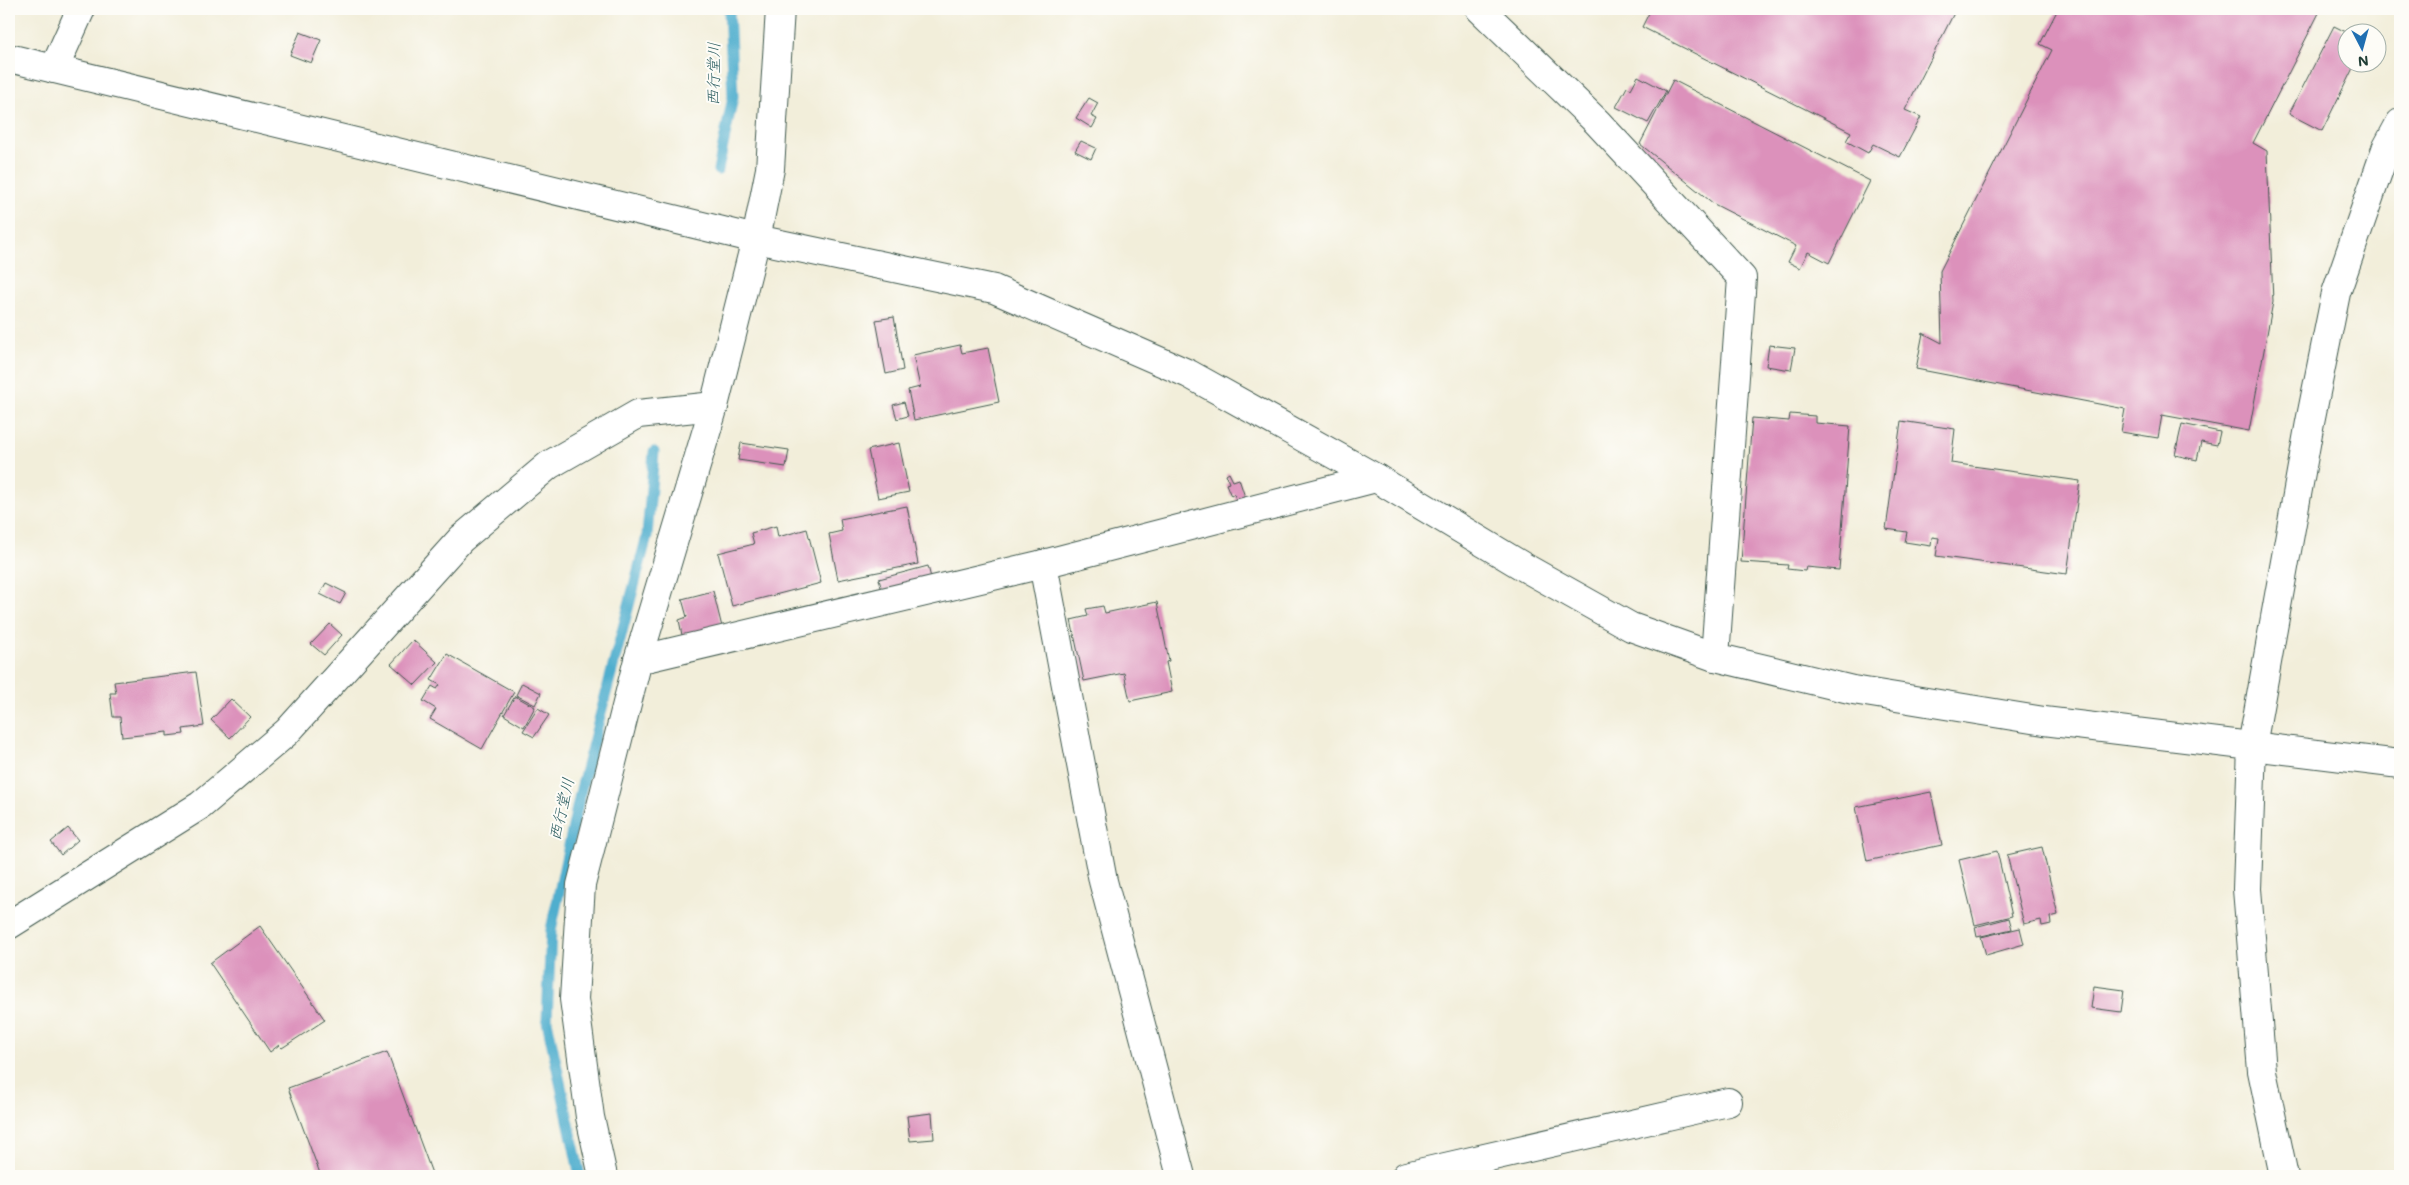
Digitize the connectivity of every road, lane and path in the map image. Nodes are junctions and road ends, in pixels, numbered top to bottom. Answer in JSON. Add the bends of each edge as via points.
{"nodes":[{"id":1,"x":81,"y":9,"type":"edge"},
{"id":2,"x":780,"y":9,"type":"edge"},
{"id":3,"x":1480,"y":9,"type":"edge"},
{"id":4,"x":9,"y":58,"type":"edge"},
{"id":5,"x":54,"y":69,"type":"junction"},
{"id":6,"x":2400,"y":122,"type":"edge"},
{"id":7,"x":756,"y":239,"type":"junction"},
{"id":8,"x":714,"y":406,"type":"junction"},
{"id":9,"x":1376,"y":478,"type":"junction"},
{"id":10,"x":1043,"y":564,"type":"junction"},
{"id":11,"x":1715,"y":657,"type":"junction"},
{"id":12,"x":638,"y":660,"type":"junction"},
{"id":13,"x":2252,"y":746,"type":"junction"},
{"id":14,"x":2400,"y":764,"type":"edge"},
{"id":15,"x":9,"y":925,"type":"edge"},
{"id":16,"x":1728,"y":1102,"type":"dead end"},
{"id":17,"x":603,"y":1176,"type":"edge"},
{"id":18,"x":1180,"y":1176,"type":"edge"},
{"id":19,"x":1406,"y":1176,"type":"edge"},
{"id":20,"x":2284,"y":1176,"type":"edge"}],
"edges":[{"from":1,"to":5,"type":"street"},
{"from":2,"to":7,"type":"street","via":[[770,169]]},
{"from":3,"to":11,"type":"street","via":[[1597,122],[1742,278]]},
{"from":4,"to":5,"type":"street"},
{"from":5,"to":7,"type":"street"},
{"from":6,"to":13,"type":"street","via":[[2386,149],[2336,293]]},
{"from":7,"to":8,"type":"street"},
{"from":7,"to":9,"type":"street","via":[[994,290],[1189,374]]},
{"from":8,"to":12,"type":"street"},
{"from":8,"to":15,"type":"street","via":[[638,414],[549,465],[461,539],[287,732],[200,805]]},
{"from":9,"to":10,"type":"street"},
{"from":9,"to":11,"type":"street","via":[[1631,627]]},
{"from":10,"to":12,"type":"street"},
{"from":10,"to":18,"type":"street","via":[[1103,881]]},
{"from":11,"to":13,"type":"street","via":[[1853,690],[2044,721]]},
{"from":12,"to":17,"type":"street","via":[[580,885],[574,999],[590,1117]]},
{"from":13,"to":14,"type":"street"},
{"from":13,"to":20,"type":"street","via":[[2247,889],[2262,1071]]},
{"from":16,"to":19,"type":"street"}]}
